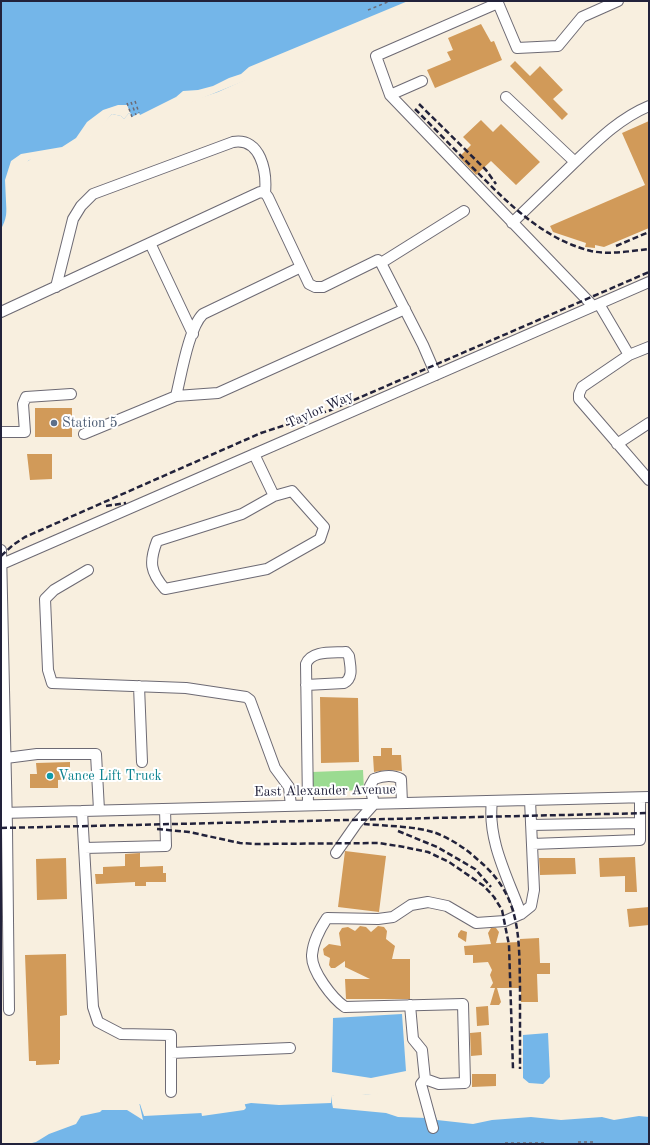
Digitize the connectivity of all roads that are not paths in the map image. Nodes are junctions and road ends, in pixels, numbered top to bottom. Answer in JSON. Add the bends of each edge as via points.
{"nodes":[{"id":1,"x":618,"y":1,"type":"edge"},
{"id":2,"x":500,"y":2,"type":"edge"},
{"id":3,"x":422,"y":81,"type":"dead end"},
{"id":4,"x":390,"y":95,"type":"junction"},
{"id":5,"x":506,"y":97,"type":"dead end"},
{"id":6,"x":649,"y":106,"type":"edge"},
{"id":7,"x":575,"y":162,"type":"junction"},
{"id":8,"x":264,"y":193,"type":"junction"},
{"id":9,"x":464,"y":211,"type":"dead end"},
{"id":10,"x":512,"y":223,"type":"junction"},
{"id":11,"x":150,"y":243,"type":"junction"},
{"id":12,"x":382,"y":263,"type":"junction"},
{"id":13,"x":301,"y":267,"type":"junction"},
{"id":14,"x":649,"y":282,"type":"edge"},
{"id":15,"x":56,"y":288,"type":"junction"},
{"id":16,"x":596,"y":305,"type":"junction"},
{"id":17,"x":405,"y":309,"type":"junction"},
{"id":18,"x":1,"y":312,"type":"edge"},
{"id":19,"x":193,"y":334,"type":"junction"},
{"id":20,"x":649,"y":347,"type":"edge"},
{"id":21,"x":629,"y":355,"type":"junction"},
{"id":22,"x":436,"y":375,"type":"junction"},
{"id":23,"x":71,"y":394,"type":"dead end"},
{"id":24,"x":176,"y":396,"type":"junction"},
{"id":25,"x":649,"y":423,"type":"edge"},
{"id":26,"x":1,"y":432,"type":"edge"},
{"id":27,"x":84,"y":434,"type":"dead end"},
{"id":28,"x":617,"y":444,"type":"junction"},
{"id":29,"x":254,"y":454,"type":"junction"},
{"id":30,"x":649,"y":480,"type":"edge"},
{"id":31,"x":274,"y":496,"type":"junction"},
{"id":32,"x":1,"y":550,"type":"edge"},
{"id":33,"x":2,"y":564,"type":"edge"},
{"id":34,"x":88,"y":570,"type":"dead end"},
{"id":35,"x":306,"y":685,"type":"junction"},
{"id":36,"x":139,"y":686,"type":"junction"},
{"id":37,"x":6,"y":758,"type":"junction"},
{"id":38,"x":142,"y":762,"type":"dead end"},
{"id":39,"x":645,"y":798,"type":"edge"},
{"id":40,"x":530,"y":800,"type":"junction"},
{"id":41,"x":492,"y":801,"type":"junction"},
{"id":42,"x":402,"y":803,"type":"junction"},
{"id":43,"x":374,"y":804,"type":"junction"},
{"id":44,"x":308,"y":805,"type":"junction"},
{"id":45,"x":291,"y":806,"type":"junction"},
{"id":46,"x":165,"y":808,"type":"junction"},
{"id":47,"x":99,"y":810,"type":"junction"},
{"id":48,"x":82,"y":811,"type":"junction"},
{"id":49,"x":4,"y":812,"type":"edge"},
{"id":50,"x":640,"y":823,"type":"junction"},
{"id":51,"x":531,"y":825,"type":"junction"},
{"id":52,"x":532,"y":844,"type":"junction"},
{"id":53,"x":84,"y":848,"type":"junction"},
{"id":54,"x":336,"y":853,"type":"dead end"},
{"id":55,"x":521,"y":914,"type":"junction"},
{"id":56,"x":410,"y":1005,"type":"junction"},
{"id":57,"x":9,"y":1010,"type":"dead end"},
{"id":58,"x":290,"y":1048,"type":"dead end"},
{"id":59,"x":171,"y":1053,"type":"junction"},
{"id":60,"x":425,"y":1079,"type":"junction"},
{"id":61,"x":170,"y":1092,"type":"dead end"},
{"id":62,"x":433,"y":1128,"type":"dead end"}],
"edges":[{"from":1,"to":2,"type":"street","via":[[582,18],[558,46],[518,48]]},
{"from":2,"to":4,"type":"street","via":[[376,56]]},
{"from":3,"to":4,"type":"street"},
{"from":4,"to":10,"type":"street"},
{"from":5,"to":7,"type":"street"},
{"from":6,"to":7,"type":"street","via":[[635,112],[609,130]]},
{"from":7,"to":10,"type":"street"},
{"from":8,"to":11,"type":"street","via":[[260,192]]},
{"from":8,"to":13,"type":"street"},
{"from":8,"to":15,"type":"street","via":[[265,168],[254,147],[242,141],[233,142],[94,194],[80,206],[73,219]]},
{"from":9,"to":12,"type":"street"},
{"from":10,"to":16,"type":"street"},
{"from":11,"to":15,"type":"street"},
{"from":11,"to":19,"type":"street"},
{"from":12,"to":13,"type":"street","via":[[378,260],[323,287],[309,284]]},
{"from":12,"to":17,"type":"street"},
{"from":13,"to":19,"type":"street","via":[[203,314],[198,319]]},
{"from":14,"to":16,"type":"street","name":"Taylor Way"},
{"from":15,"to":18,"type":"street"},
{"from":16,"to":21,"type":"street"},
{"from":16,"to":22,"type":"street","name":"Taylor Way"},
{"from":17,"to":22,"type":"street"},
{"from":17,"to":24,"type":"street","via":[[218,393]]},
{"from":19,"to":24,"type":"street"},
{"from":20,"to":21,"type":"street"},
{"from":21,"to":28,"type":"street","via":[[582,387],[578,394],[579,399]]},
{"from":22,"to":29,"type":"street","name":"Taylor Way"},
{"from":23,"to":26,"type":"street","via":[[29,395],[23,404],[25,432]]},
{"from":24,"to":27,"type":"street"},
{"from":25,"to":28,"type":"street"},
{"from":28,"to":30,"type":"street"},
{"from":29,"to":31,"type":"street"},
{"from":29,"to":33,"type":"street","name":"Taylor Way"},
{"from":31,"to":31,"type":"street","via":[[242,514],[157,541],[152,555],[154,577],[165,588],[266,569],[320,539],[324,527],[292,491]]},
{"from":32,"to":33,"type":"street"},
{"from":33,"to":37,"type":"street"},
{"from":34,"to":36,"type":"street","via":[[54,590],[45,599],[48,670],[52,683]]},
{"from":35,"to":35,"type":"street","via":[[306,664],[312,655],[346,652],[350,656],[351,676],[348,681]]},
{"from":35,"to":44,"type":"street"},
{"from":36,"to":38,"type":"street"},
{"from":36,"to":45,"type":"street","via":[[186,688],[246,697],[250,700],[275,768],[289,787]]},
{"from":37,"to":47,"type":"street","via":[[37,754],[96,754]]},
{"from":37,"to":49,"type":"street"},
{"from":39,"to":40,"type":"street","name":"East Alexander Avenue"},
{"from":39,"to":50,"type":"street"},
{"from":40,"to":41,"type":"street","name":"East Alexander Avenue"},
{"from":40,"to":51,"type":"street"},
{"from":41,"to":42,"type":"street","name":"East Alexander Avenue"},
{"from":41,"to":55,"type":"street","via":[[492,832]]},
{"from":42,"to":43,"type":"street","name":"East Alexander Avenue"},
{"from":42,"to":43,"type":"street","via":[[401,778],[396,776],[374,779],[370,786]]},
{"from":43,"to":44,"type":"street","name":"East Alexander Avenue"},
{"from":43,"to":54,"type":"street"},
{"from":44,"to":45,"type":"street","name":"East Alexander Avenue"},
{"from":45,"to":46,"type":"street","name":"East Alexander Avenue"},
{"from":46,"to":47,"type":"street","name":"East Alexander Avenue"},
{"from":46,"to":53,"type":"street","via":[[166,846]]},
{"from":47,"to":48,"type":"street","name":"East Alexander Avenue"},
{"from":48,"to":49,"type":"street","name":"East Alexander Avenue"},
{"from":48,"to":53,"type":"street"},
{"from":49,"to":57,"type":"street"},
{"from":50,"to":51,"type":"street"},
{"from":50,"to":52,"type":"street","via":[[640,840]]},
{"from":51,"to":52,"type":"street"},
{"from":52,"to":55,"type":"street","via":[[534,890],[531,906]]},
{"from":53,"to":59,"type":"street","via":[[93,1007],[98,1022],[121,1034],[171,1034]]},
{"from":55,"to":56,"type":"street","via":[[505,920],[476,923],[447,906],[428,902],[411,905],[393,917],[327,918],[317,934],[312,956],[318,974],[338,1002],[345,1006]]},
{"from":56,"to":60,"type":"street","via":[[413,1039],[422,1050]]},
{"from":56,"to":60,"type":"street","via":[[463,1004],[465,1083],[439,1084]]},
{"from":58,"to":59,"type":"street"},
{"from":59,"to":61,"type":"street"},
{"from":60,"to":62,"type":"street","via":[[421,1084]]}]}
